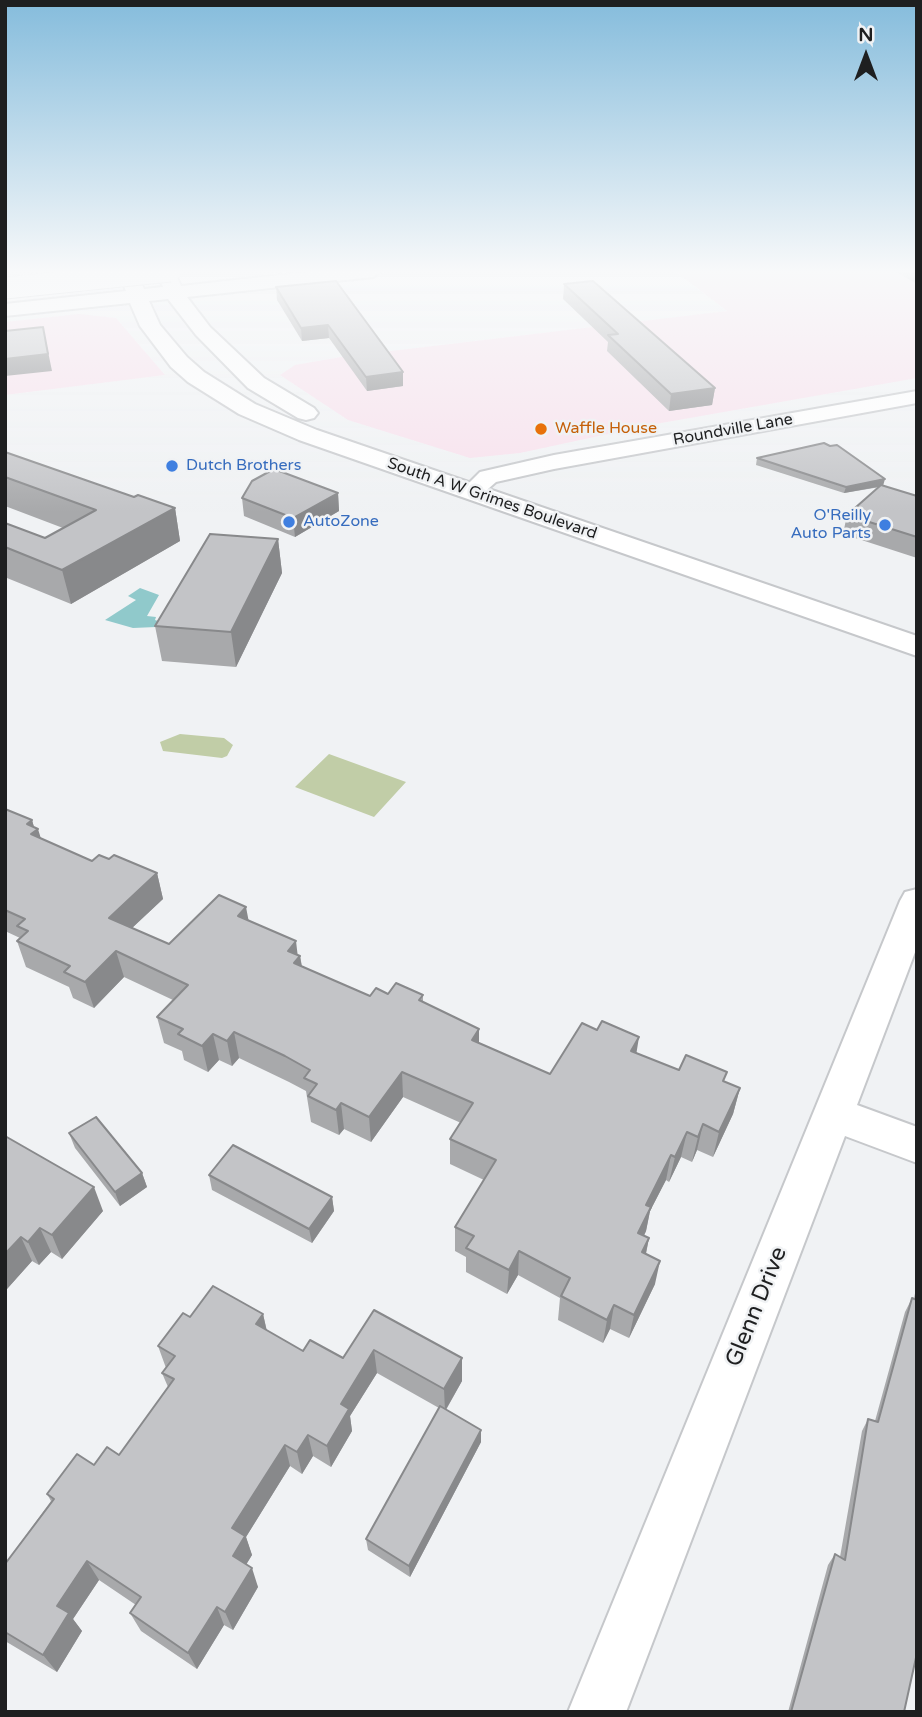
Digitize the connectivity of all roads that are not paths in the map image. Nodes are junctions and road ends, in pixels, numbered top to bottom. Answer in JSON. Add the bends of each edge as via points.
{"nodes":[{"id":1,"x":171,"y":351,"type":"edge"},
{"id":2,"x":181,"y":351,"type":"edge"},
{"id":3,"x":223,"y":351,"type":"edge"},
{"id":4,"x":256,"y":383,"type":"junction"},
{"id":5,"x":917,"y":397,"type":"edge"},
{"id":6,"x":480,"y":484,"type":"junction"},
{"id":7,"x":917,"y":622,"type":"edge"},
{"id":8,"x":917,"y":647,"type":"edge"},
{"id":9,"x":917,"y":901,"type":"edge"},
{"id":10,"x":833,"y":1114,"type":"junction"},
{"id":11,"x":917,"y":1145,"type":"edge"},
{"id":12,"x":597,"y":1712,"type":"edge"}],
"edges":[{"from":1,"to":6,"type":"main road","name":"South A W Grimes Boulevard","via":[[195,377],[247,410],[308,435]]},
{"from":2,"to":4,"type":"main road","via":[[213,376]]},
{"from":3,"to":4,"type":"main road","name":"South A W Grimes Boulevard"},
{"from":4,"to":6,"type":"main road","name":"South A W Grimes Boulevard","via":[[304,412]]},
{"from":5,"to":6,"type":"street","name":"Roundville Lane","via":[[554,462]]},
{"from":6,"to":7,"type":"main road","name":"South A W Grimes Boulevard"},
{"from":6,"to":8,"type":"main road","name":"South A W Grimes Boulevard","via":[[683,568]]},
{"from":9,"to":10,"type":"street","name":"Glenn Drive"},
{"from":10,"to":11,"type":"street"},
{"from":10,"to":12,"type":"street","name":"Glenn Drive"}]}
